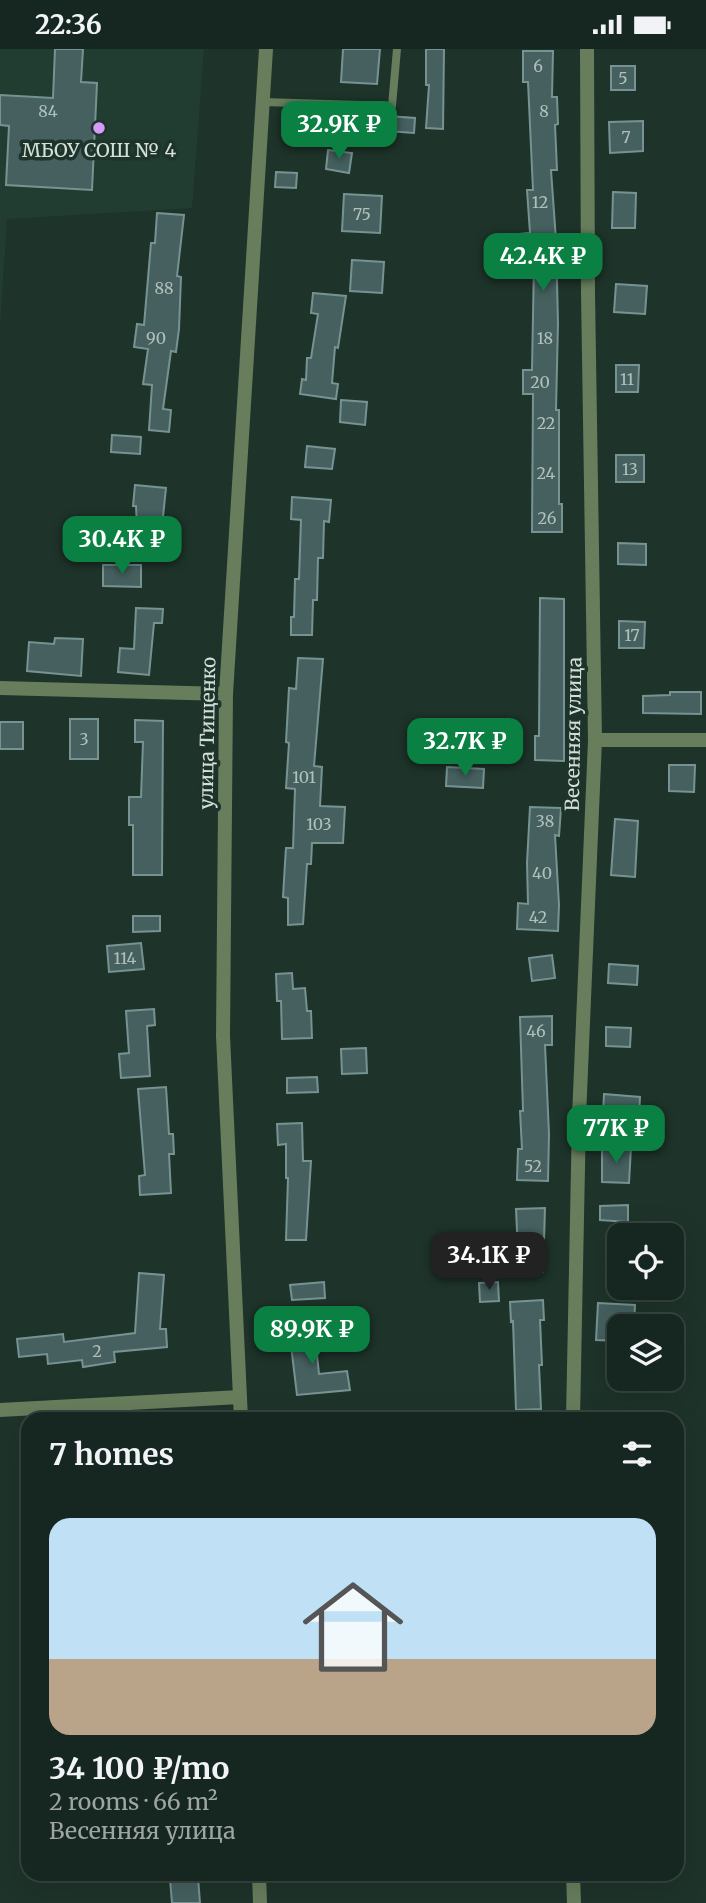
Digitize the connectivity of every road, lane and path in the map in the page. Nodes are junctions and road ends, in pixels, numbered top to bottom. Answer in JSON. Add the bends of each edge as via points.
{"nodes":[{"id":1,"x":266,"y":49,"type":"edge"},
{"id":2,"x":397,"y":49,"type":"edge"},
{"id":3,"x":587,"y":49,"type":"edge"},
{"id":4,"x":263,"y":101,"type":"junction"},
{"id":5,"x":0,"y":688,"type":"edge"},
{"id":6,"x":226,"y":694,"type":"junction"},
{"id":7,"x":594,"y":740,"type":"junction"},
{"id":8,"x":706,"y":740,"type":"edge"},
{"id":9,"x":240,"y":1397,"type":"junction"},
{"id":10,"x":0,"y":1410,"type":"edge"},
{"id":11,"x":241,"y":1412,"type":"edge"},
{"id":12,"x":573,"y":1412,"type":"edge"},
{"id":13,"x":259,"y":1881,"type":"edge"},
{"id":14,"x":573,"y":1881,"type":"edge"},
{"id":15,"x":260,"y":1903,"type":"edge"},
{"id":16,"x":574,"y":1903,"type":"edge"}],
"edges":[{"from":1,"to":4,"type":"street","name":"улица Тищенко"},
{"from":2,"to":4,"type":"lane","via":[[392,106]]},
{"from":3,"to":7,"type":"street","name":"Весенняя улица"},
{"from":4,"to":6,"type":"street","name":"улица Тищенко"},
{"from":5,"to":6,"type":"street"},
{"from":6,"to":9,"type":"street","name":"улица Тищенко","via":[[223,1036]]},
{"from":7,"to":8,"type":"street"},
{"from":7,"to":12,"type":"street","name":"Весенняя улица"},
{"from":9,"to":10,"type":"street"},
{"from":9,"to":11,"type":"street","name":"улица Тищенко"},
{"from":13,"to":15,"type":"street"},
{"from":14,"to":16,"type":"street"}]}
